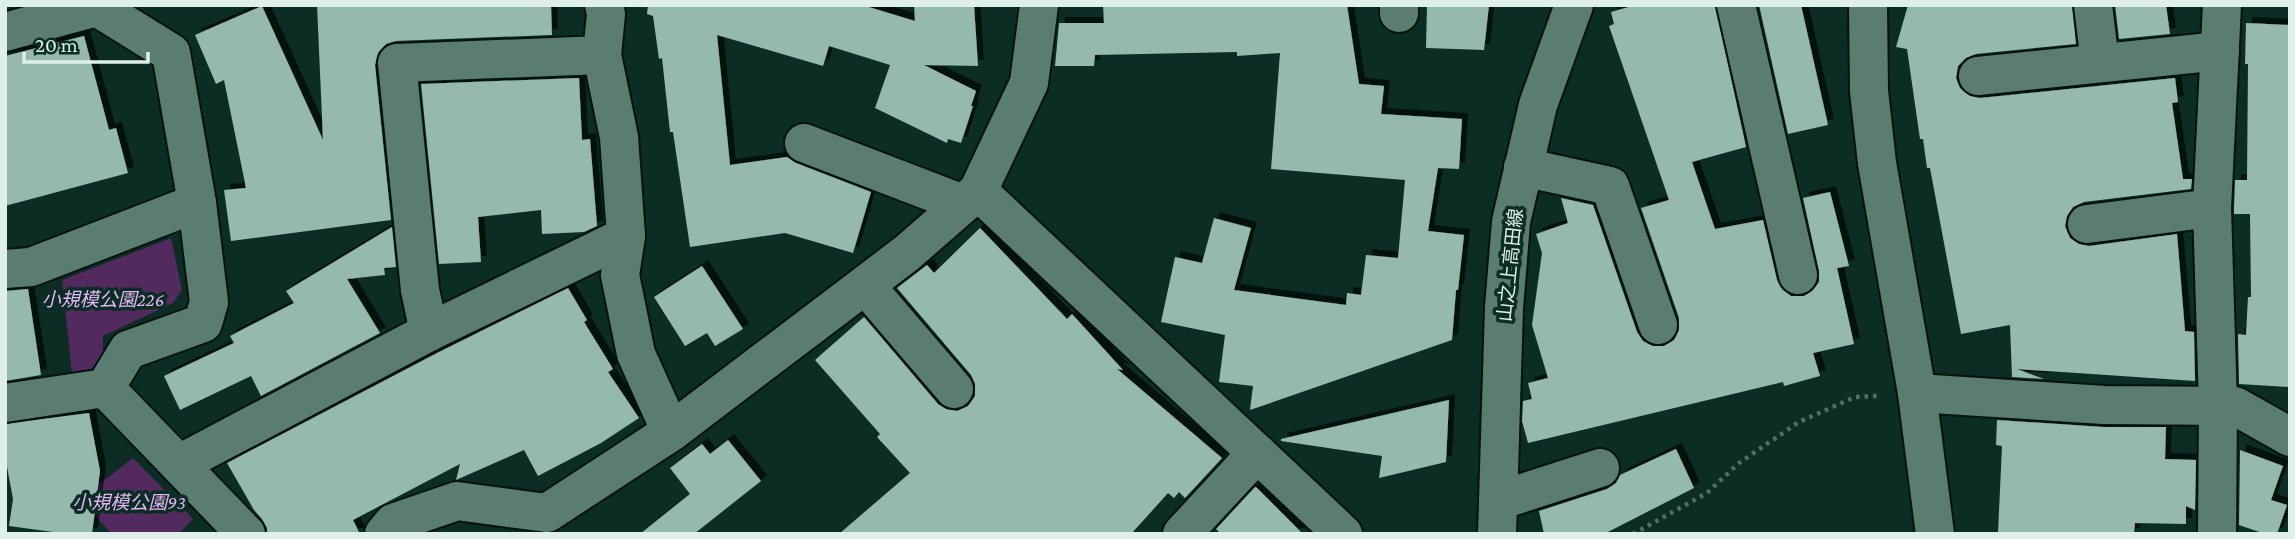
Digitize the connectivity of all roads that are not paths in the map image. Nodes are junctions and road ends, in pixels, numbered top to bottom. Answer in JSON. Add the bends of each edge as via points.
{"nodes":[{"id":1,"x":604,"y":5,"type":"edge"},
{"id":2,"x":1039,"y":5,"type":"edge"},
{"id":3,"x":1574,"y":5,"type":"edge"},
{"id":4,"x":1735,"y":5,"type":"edge"},
{"id":5,"x":1868,"y":5,"type":"edge"},
{"id":6,"x":2093,"y":5,"type":"edge"},
{"id":7,"x":2222,"y":5,"type":"edge"},
{"id":8,"x":5,"y":32,"type":"edge"},
{"id":9,"x":2220,"y":51,"type":"junction"},
{"id":10,"x":602,"y":55,"type":"junction"},
{"id":11,"x":2100,"y":63,"type":"junction"},
{"id":12,"x":1978,"y":76,"type":"dead end"},
{"id":13,"x":804,"y":143,"type":"dead end"},
{"id":14,"x":1523,"y":167,"type":"junction"},
{"id":15,"x":970,"y":197,"type":"junction"},
{"id":16,"x":197,"y":203,"type":"junction"},
{"id":17,"x":2212,"y":208,"type":"junction"},
{"id":18,"x":2087,"y":224,"type":"dead end"},
{"id":19,"x":626,"y":236,"type":"junction"},
{"id":20,"x":5,"y":269,"type":"edge"},
{"id":21,"x":1798,"y":275,"type":"dead end"},
{"id":22,"x":865,"y":285,"type":"junction"},
{"id":23,"x":1658,"y":325,"type":"dead end"},
{"id":24,"x":429,"y":332,"type":"junction"},
{"id":25,"x":105,"y":388,"type":"junction"},
{"id":26,"x":954,"y":389,"type":"dead end"},
{"id":27,"x":1917,"y":393,"type":"junction"},
{"id":28,"x":5,"y":403,"type":"edge"},
{"id":29,"x":2218,"y":405,"type":"junction"},
{"id":30,"x":671,"y":432,"type":"junction"},
{"id":31,"x":2290,"y":437,"type":"edge"},
{"id":32,"x":1257,"y":453,"type":"junction"},
{"id":33,"x":179,"y":464,"type":"junction"},
{"id":34,"x":1600,"y":468,"type":"dead end"},
{"id":35,"x":1497,"y":517,"type":"edge"},
{"id":36,"x":554,"y":524,"type":"edge"},
{"id":37,"x":246,"y":534,"type":"edge"},
{"id":38,"x":384,"y":534,"type":"edge"},
{"id":39,"x":1182,"y":534,"type":"edge"},
{"id":40,"x":1342,"y":534,"type":"edge"},
{"id":41,"x":1935,"y":534,"type":"edge"},
{"id":42,"x":2217,"y":534,"type":"edge"}],
"edges":[{"from":1,"to":10,"type":"street"},
{"from":2,"to":15,"type":"street","via":[[1029,83]]},
{"from":3,"to":14,"type":"street","name":"山之上高田線","via":[[1538,105]]},
{"from":4,"to":21,"type":"street"},
{"from":5,"to":27,"type":"street","via":[[1869,91],[1877,163]]},
{"from":6,"to":11,"type":"street"},
{"from":7,"to":9,"type":"street"},
{"from":8,"to":16,"type":"street","via":[[97,7],[171,52]]},
{"from":9,"to":11,"type":"street"},
{"from":9,"to":17,"type":"street"},
{"from":10,"to":19,"type":"street","via":[[619,137]]},
{"from":10,"to":24,"type":"street","via":[[397,63],[419,290]]},
{"from":11,"to":12,"type":"street"},
{"from":13,"to":15,"type":"street"},
{"from":14,"to":23,"type":"street","via":[[1610,186]]},
{"from":14,"to":35,"type":"street","name":"山之上高田線","via":[[1511,222],[1505,296]]},
{"from":15,"to":22,"type":"street"},
{"from":15,"to":32,"type":"street"},
{"from":16,"to":20,"type":"street","via":[[31,267]]},
{"from":16,"to":25,"type":"street","via":[[209,302],[203,323],[128,351]]},
{"from":17,"to":18,"type":"street"},
{"from":17,"to":29,"type":"street"},
{"from":19,"to":24,"type":"street"},
{"from":19,"to":30,"type":"street","via":[[620,275],[636,354]]},
{"from":22,"to":26,"type":"street"},
{"from":22,"to":30,"type":"street"},
{"from":24,"to":33,"type":"street"},
{"from":25,"to":28,"type":"street"},
{"from":25,"to":33,"type":"street"},
{"from":27,"to":29,"type":"street","via":[[2104,405]]},
{"from":27,"to":41,"type":"street"},
{"from":29,"to":31,"type":"street","via":[[2235,406]]},
{"from":29,"to":42,"type":"street"},
{"from":30,"to":36,"type":"street"},
{"from":32,"to":39,"type":"street"},
{"from":32,"to":40,"type":"street"},
{"from":33,"to":37,"type":"street"},
{"from":34,"to":35,"type":"street"},
{"from":36,"to":38,"type":"street","via":[[457,501],[393,523]]}]}
